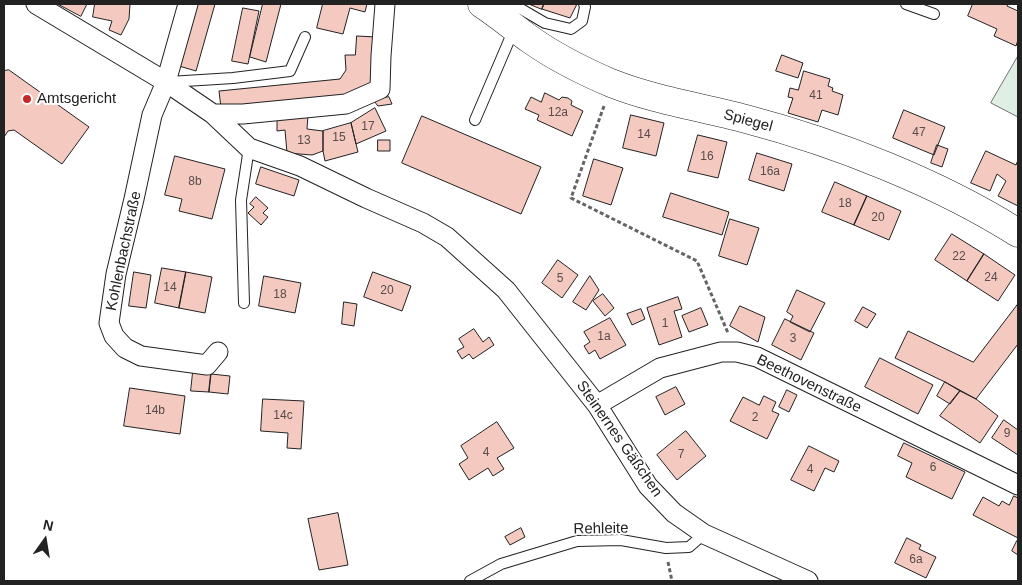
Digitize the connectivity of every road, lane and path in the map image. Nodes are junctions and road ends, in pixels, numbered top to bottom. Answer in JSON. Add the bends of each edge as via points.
{"nodes":[{"id":1,"x":36,"y":4,"type":"edge"},
{"id":2,"x":188,"y":4,"type":"edge"},
{"id":3,"x":385,"y":4,"type":"edge"},
{"id":4,"x":482,"y":4,"type":"edge"},
{"id":5,"x":584,"y":4,"type":"edge"},
{"id":6,"x":906,"y":4,"type":"edge"},
{"id":7,"x":934,"y":14,"type":"dead end"},
{"id":8,"x":515,"y":28,"type":"junction"},
{"id":9,"x":305,"y":37,"type":"dead end"},
{"id":10,"x":166,"y":82,"type":"junction"},
{"id":11,"x":612,"y":83,"type":"junction"},
{"id":12,"x":214,"y":114,"type":"junction"},
{"id":13,"x":475,"y":120,"type":"dead end"},
{"id":14,"x":249,"y":148,"type":"junction"},
{"id":15,"x":1018,"y":233,"type":"edge"},
{"id":16,"x":244,"y":303,"type":"dead end"},
{"id":17,"x":218,"y":352,"type":"dead end"},
{"id":18,"x":737,"y":352,"type":"junction"},
{"id":19,"x":597,"y":406,"type":"junction"},
{"id":20,"x":1018,"y":485,"type":"edge"},
{"id":21,"x":704,"y":534,"type":"junction"},
{"id":22,"x":470,"y":581,"type":"edge"},
{"id":23,"x":808,"y":581,"type":"edge"}],
"edges":[{"from":1,"to":10,"type":"street"},
{"from":2,"to":10,"type":"street","name":"Kohlenbachstraße"},
{"from":3,"to":12,"type":"street","via":[[380,89],[346,104]]},
{"from":4,"to":5,"type":"lane","name":"Spiegel","via":[[521,9],[545,23],[571,29],[582,21]]},
{"from":4,"to":8,"type":"street","name":"Spiegel"},
{"from":6,"to":7,"type":"lane"},
{"from":8,"to":11,"type":"street","name":"Spiegel","via":[[574,66]]},
{"from":8,"to":13,"type":"lane"},
{"from":9,"to":10,"type":"lane","via":[[290,71]]},
{"from":10,"to":12,"type":"street"},
{"from":10,"to":17,"type":"street","name":"Kohlenbachstraße","via":[[152,115],[116,274],[109,323],[114,336],[125,348],[142,356],[208,365]]},
{"from":11,"to":15,"type":"street","name":"Spiegel","via":[[747,119],[865,158],[938,190]]},
{"from":11,"to":18,"type":"path","via":[[572,198],[697,261]]},
{"from":12,"to":14,"type":"street"},
{"from":14,"to":16,"type":"lane","via":[[241,200]]},
{"from":14,"to":19,"type":"street","name":"Steinernes Gäßchen","via":[[300,166],[447,236],[506,290]]},
{"from":18,"to":19,"type":"street","name":"Beethovenstraße","via":[[721,352],[660,368]]},
{"from":18,"to":20,"type":"street","name":"Beethovenstraße","via":[[757,358]]},
{"from":19,"to":21,"type":"street","name":"Steinernes Gäßchen","via":[[648,486],[674,513]]},
{"from":21,"to":22,"type":"lane","name":"Rehleite","via":[[689,547],[666,548],[621,540],[577,542],[501,564]]},
{"from":21,"to":23,"type":"street","name":"Steinernes Gäßchen"}]}
